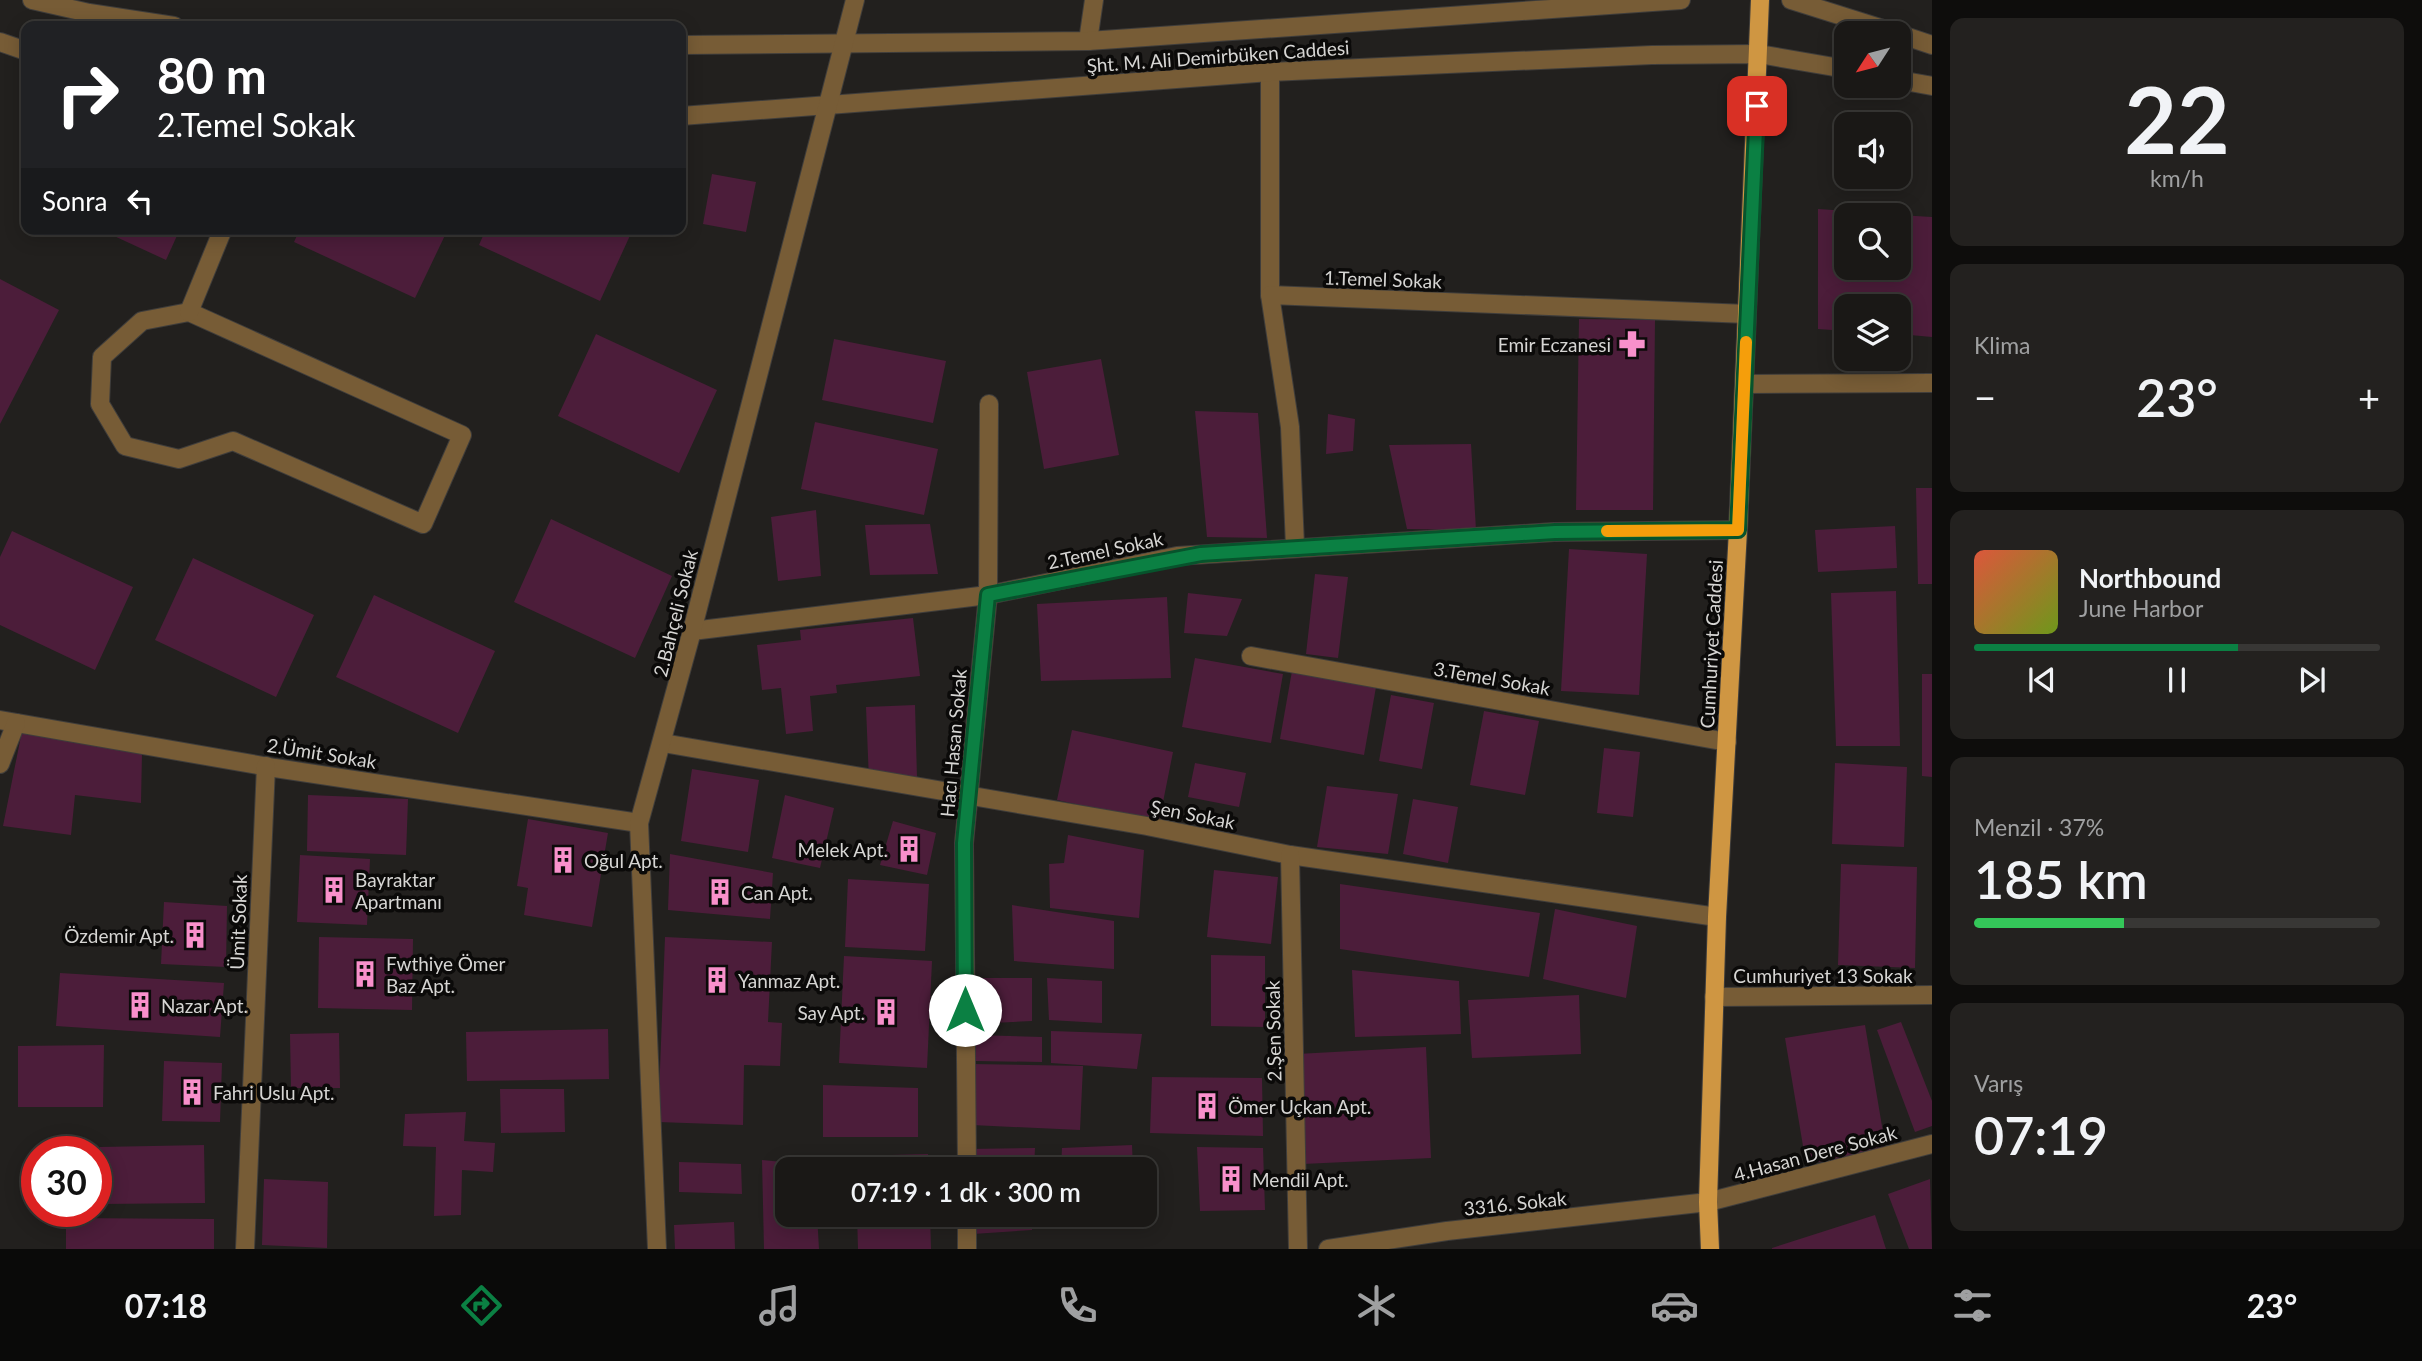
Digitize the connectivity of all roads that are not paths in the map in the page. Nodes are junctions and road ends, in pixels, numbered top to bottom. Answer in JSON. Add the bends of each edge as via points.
{"nodes":[{"id":1,"x":32,"y":0,"type":"edge"},
{"id":2,"x":855,"y":0,"type":"edge"},
{"id":3,"x":1094,"y":0,"type":"edge"},
{"id":4,"x":1681,"y":0,"type":"edge"},
{"id":5,"x":1760,"y":0,"type":"edge"},
{"id":6,"x":1791,"y":0,"type":"edge"},
{"id":7,"x":141,"y":21,"type":"edge"},
{"id":8,"x":1856,"y":21,"type":"edge"},
{"id":9,"x":1911,"y":38,"type":"edge"},
{"id":10,"x":1088,"y":41,"type":"junction"},
{"id":11,"x":0,"y":42,"type":"edge"},
{"id":12,"x":845,"y":44,"type":"junction"},
{"id":13,"x":1932,"y":44,"type":"edge"},
{"id":14,"x":686,"y":45,"type":"edge"},
{"id":15,"x":21,"y":49,"type":"edge"},
{"id":16,"x":1759,"y":54,"type":"junction"},
{"id":17,"x":1834,"y":67,"type":"edge"},
{"id":18,"x":1270,"y":72,"type":"junction"},
{"id":19,"x":1911,"y":82,"type":"edge"},
{"id":20,"x":1932,"y":86,"type":"edge"},
{"id":21,"x":826,"y":103,"type":"junction"},
{"id":22,"x":686,"y":116,"type":"edge"},
{"id":23,"x":221,"y":235,"type":"edge"},
{"id":24,"x":1270,"y":295,"type":"junction"},
{"id":25,"x":189,"y":312,"type":"junction"},
{"id":26,"x":1747,"y":314,"type":"junction"},
{"id":27,"x":1932,"y":383,"type":"edge"},
{"id":28,"x":1745,"y":384,"type":"junction"},
{"id":29,"x":989,"y":404,"type":"dead end"},
{"id":30,"x":1738,"y":530,"type":"junction"},
{"id":31,"x":1296,"y":546,"type":"junction"},
{"id":32,"x":988,"y":595,"type":"junction"},
{"id":33,"x":692,"y":631,"type":"junction"},
{"id":34,"x":1251,"y":656,"type":"dead end"},
{"id":35,"x":8,"y":721,"type":"edge"},
{"id":36,"x":1727,"y":741,"type":"junction"},
{"id":37,"x":663,"y":744,"type":"junction"},
{"id":38,"x":0,"y":764,"type":"edge"},
{"id":39,"x":266,"y":766,"type":"junction"},
{"id":40,"x":969,"y":796,"type":"junction"},
{"id":41,"x":639,"y":823,"type":"junction"},
{"id":42,"x":1290,"y":855,"type":"junction"},
{"id":43,"x":1717,"y":916,"type":"junction"},
{"id":44,"x":1932,"y":995,"type":"edge"},
{"id":45,"x":1714,"y":997,"type":"junction"},
{"id":46,"x":1932,"y":1144,"type":"edge"},
{"id":47,"x":967,"y":1157,"type":"edge"},
{"id":48,"x":1708,"y":1202,"type":"junction"},
{"id":49,"x":967,"y":1227,"type":"edge"},
{"id":50,"x":245,"y":1249,"type":"edge"},
{"id":51,"x":656,"y":1249,"type":"edge"},
{"id":52,"x":967,"y":1249,"type":"edge"},
{"id":53,"x":1298,"y":1249,"type":"edge"},
{"id":54,"x":1328,"y":1249,"type":"edge"},
{"id":55,"x":1710,"y":1249,"type":"edge"}],
"edges":[{"from":1,"to":7,"type":"street"},
{"from":2,"to":12,"type":"street","name":"2.Bahçeli Sokak"},
{"from":3,"to":10,"type":"street"},
{"from":4,"to":10,"type":"street","name":"Şht. M. Ali Demirbüken Caddesi"},
{"from":5,"to":16,"type":"main road","name":"Cumhuriyet Caddesi"},
{"from":6,"to":8,"type":"street"},
{"from":9,"to":13,"type":"street"},
{"from":10,"to":12,"type":"street","name":"Şht. M. Ali Demirbüken Caddesi"},
{"from":11,"to":15,"type":"street"},
{"from":12,"to":14,"type":"street","name":"Şht. M. Ali Demirbüken Caddesi"},
{"from":12,"to":21,"type":"street","name":"2.Bahçeli Sokak"},
{"from":16,"to":17,"type":"street","name":"Şht. M. Ali Demirbüken Caddesi"},
{"from":16,"to":18,"type":"street","name":"Şht. M. Ali Demirbüken Caddesi"},
{"from":16,"to":26,"type":"main road","name":"Cumhuriyet Caddesi"},
{"from":18,"to":21,"type":"street","name":"Şht. M. Ali Demirbüken Caddesi"},
{"from":18,"to":24,"type":"street"},
{"from":19,"to":20,"type":"street"},
{"from":21,"to":22,"type":"street","name":"Şht. M. Ali Demirbüken Caddesi"},
{"from":21,"to":33,"type":"street","name":"2.Bahçeli Sokak"},
{"from":23,"to":25,"type":"street"},
{"from":24,"to":26,"type":"street","name":"1.Temel Sokak"},
{"from":24,"to":31,"type":"street","via":[[1290,427]]},
{"from":25,"to":25,"type":"street","via":[[142,321],[102,357],[100,404],[125,446],[179,459],[233,441],[423,524],[462,435]]},
{"from":26,"to":28,"type":"main road","name":"Cumhuriyet Caddesi"},
{"from":27,"to":28,"type":"street"},
{"from":28,"to":30,"type":"main road","name":"Cumhuriyet Caddesi"},
{"from":29,"to":32,"type":"street","name":"Hacı Hasan Sokak"},
{"from":30,"to":31,"type":"street","name":"2.Temel Sokak","via":[[1555,532]]},
{"from":30,"to":36,"type":"main road","name":"Cumhuriyet Caddesi"},
{"from":31,"to":32,"type":"street","name":"2.Temel Sokak","via":[[1177,556]]},
{"from":32,"to":33,"type":"street","name":"2.Temel Sokak"},
{"from":32,"to":40,"type":"street","name":"Hacı Hasan Sokak"},
{"from":33,"to":37,"type":"street","name":"2.Bahçeli Sokak"},
{"from":34,"to":36,"type":"street","name":"3.Temel Sokak"},
{"from":35,"to":38,"type":"street"},
{"from":35,"to":39,"type":"street","name":"2.Ümit Sokak"},
{"from":36,"to":43,"type":"main road","name":"Cumhuriyet Caddesi"},
{"from":37,"to":40,"type":"street","name":"Şen Sokak"},
{"from":37,"to":41,"type":"street","name":"2.Bahçeli Sokak"},
{"from":39,"to":41,"type":"street","name":"2.Ümit Sokak"},
{"from":39,"to":50,"type":"street","name":"Ümit Sokak"},
{"from":40,"to":42,"type":"street","name":"Şen Sokak"},
{"from":40,"to":47,"type":"street","name":"Hacı Hasan Sokak","via":[[964,843]]},
{"from":41,"to":51,"type":"street","name":"2.Bahçeli Sokak"},
{"from":42,"to":43,"type":"street","name":"Şen Sokak"},
{"from":42,"to":53,"type":"street","name":"2.Şen Sokak"},
{"from":43,"to":45,"type":"main road","name":"Cumhuriyet Caddesi"},
{"from":44,"to":45,"type":"street","name":"Cumhuriyet 13 Sokak"},
{"from":45,"to":48,"type":"main road","name":"Cumhuriyet Caddesi"},
{"from":46,"to":48,"type":"street","name":"4.Hasan Dere Sokak"},
{"from":48,"to":54,"type":"street","name":"3316. Sokak"},
{"from":48,"to":55,"type":"main road","name":"Cumhuriyet Caddesi"},
{"from":49,"to":52,"type":"street"}]}
